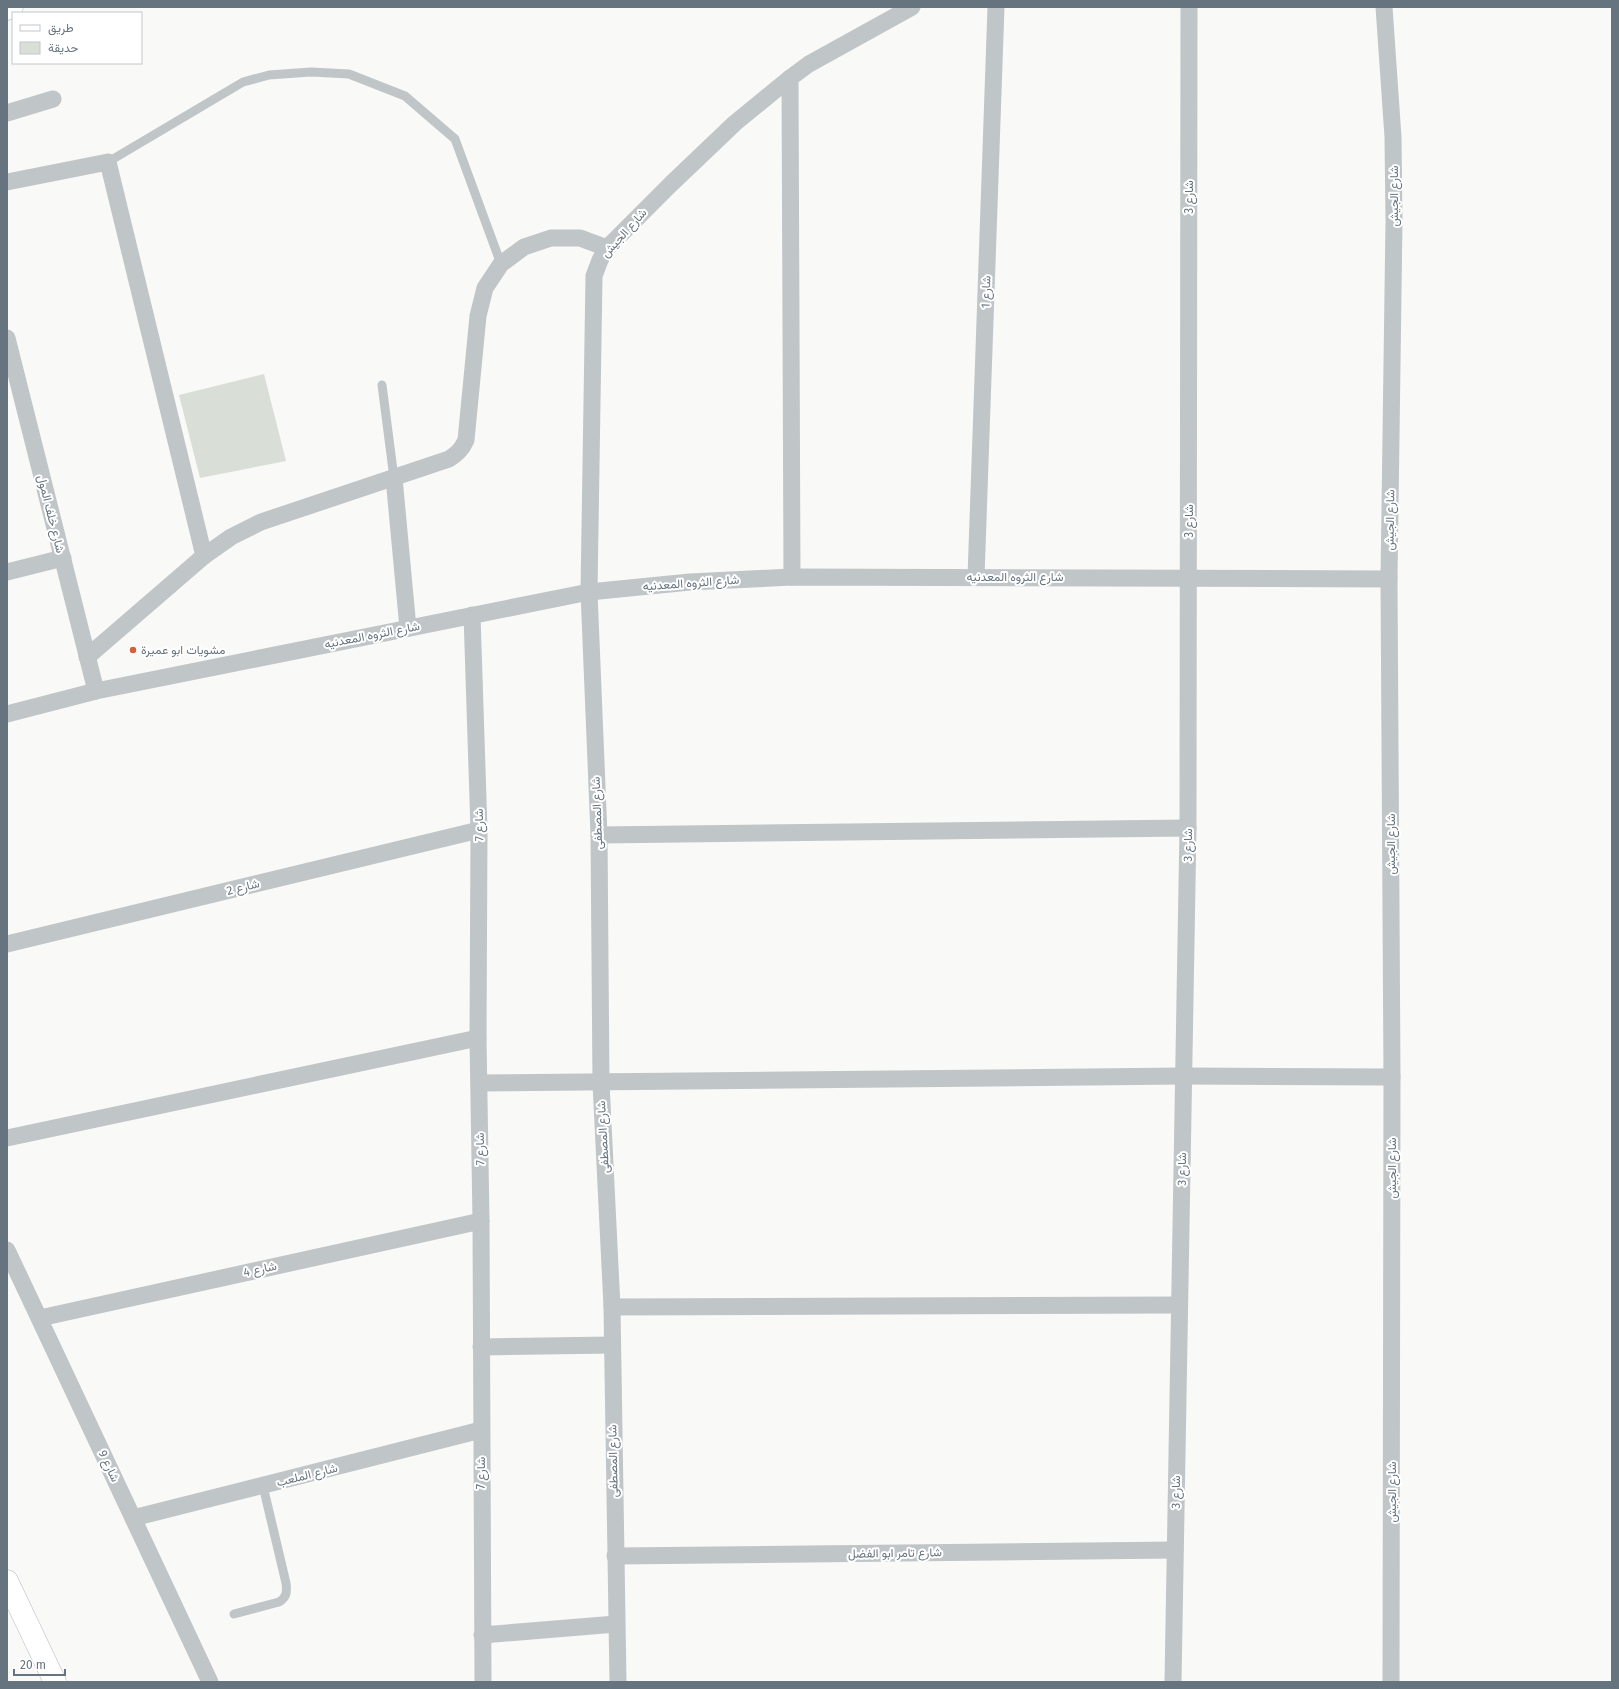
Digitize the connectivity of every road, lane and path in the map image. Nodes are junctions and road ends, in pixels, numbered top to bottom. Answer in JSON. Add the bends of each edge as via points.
{"nodes":[{"id":1,"x":12,"y":7,"type":"edge"},
{"id":2,"x":912,"y":7,"type":"edge"},
{"id":3,"x":996,"y":7,"type":"edge"},
{"id":4,"x":1188,"y":7,"type":"edge"},
{"id":5,"x":1384,"y":7,"type":"edge"},
{"id":6,"x":7,"y":9,"type":"edge"},
{"id":7,"x":790,"y":78,"type":"junction"},
{"id":8,"x":53,"y":99,"type":"dead end"},
{"id":9,"x":7,"y":112,"type":"edge"},
{"id":10,"x":108,"y":162,"type":"junction"},
{"id":11,"x":7,"y":182,"type":"edge"},
{"id":12,"x":607,"y":248,"type":"junction"},
{"id":13,"x":501,"y":264,"type":"junction"},
{"id":14,"x":7,"y":338,"type":"edge"},
{"id":15,"x":382,"y":385,"type":"dead end"},
{"id":16,"x":394,"y":478,"type":"junction"},
{"id":17,"x":204,"y":556,"type":"junction"},
{"id":18,"x":63,"y":558,"type":"junction"},
{"id":19,"x":7,"y":572,"type":"edge"},
{"id":20,"x":792,"y":576,"type":"junction"},
{"id":21,"x":976,"y":577,"type":"junction"},
{"id":22,"x":1189,"y":578,"type":"junction"},
{"id":23,"x":1389,"y":578,"type":"junction"},
{"id":24,"x":589,"y":592,"type":"junction"},
{"id":25,"x":472,"y":615,"type":"junction"},
{"id":26,"x":408,"y":628,"type":"junction"},
{"id":27,"x":87,"y":657,"type":"junction"},
{"id":28,"x":96,"y":691,"type":"junction"},
{"id":29,"x":7,"y":714,"type":"edge"},
{"id":30,"x":1188,"y":828,"type":"junction"},
{"id":31,"x":479,"y":830,"type":"junction"},
{"id":32,"x":599,"y":835,"type":"junction"},
{"id":33,"x":7,"y":944,"type":"edge"},
{"id":34,"x":478,"y":1038,"type":"junction"},
{"id":35,"x":1184,"y":1076,"type":"junction"},
{"id":36,"x":1392,"y":1077,"type":"junction"},
{"id":37,"x":479,"y":1083,"type":"junction"},
{"id":38,"x":601,"y":1083,"type":"junction"},
{"id":39,"x":7,"y":1138,"type":"edge"},
{"id":40,"x":481,"y":1221,"type":"junction"},
{"id":41,"x":7,"y":1250,"type":"edge"},
{"id":42,"x":13,"y":1276,"type":"edge"},
{"id":43,"x":1179,"y":1305,"type":"junction"},
{"id":44,"x":612,"y":1307,"type":"junction"},
{"id":45,"x":40,"y":1318,"type":"junction"},
{"id":46,"x":612,"y":1345,"type":"junction"},
{"id":47,"x":481,"y":1347,"type":"junction"},
{"id":48,"x":481,"y":1430,"type":"junction"},
{"id":49,"x":263,"y":1486,"type":"junction"},
{"id":50,"x":133,"y":1518,"type":"junction"},
{"id":51,"x":1175,"y":1550,"type":"junction"},
{"id":52,"x":615,"y":1556,"type":"junction"},
{"id":53,"x":7,"y":1581,"type":"edge"},
{"id":54,"x":234,"y":1614,"type":"dead end"},
{"id":55,"x":616,"y":1624,"type":"junction"},
{"id":56,"x":482,"y":1636,"type":"junction"},
{"id":57,"x":55,"y":1682,"type":"edge"},
{"id":58,"x":210,"y":1682,"type":"edge"},
{"id":59,"x":482,"y":1682,"type":"edge"},
{"id":60,"x":618,"y":1682,"type":"edge"},
{"id":61,"x":1172,"y":1682,"type":"edge"},
{"id":62,"x":1391,"y":1682,"type":"edge"}],
"edges":[{"from":1,"to":6,"type":"street"},
{"from":2,"to":7,"type":"street","name":"شارع الجيش","via":[[809,64]]},
{"from":3,"to":21,"type":"street","name":"شارع 1"},
{"from":4,"to":22,"type":"street","name":"شارع 3"},
{"from":5,"to":23,"type":"street","name":"شارع الجيش","via":[[1394,178]]},
{"from":7,"to":12,"type":"street","name":"شارع الجيش","via":[[735,124]]},
{"from":7,"to":20,"type":"street"},
{"from":8,"to":9,"type":"street"},
{"from":10,"to":11,"type":"street"},
{"from":10,"to":13,"type":"lane","via":[[243,82],[269,75],[311,72],[349,74],[405,96],[455,139]]},
{"from":10,"to":17,"type":"street"},
{"from":12,"to":13,"type":"street","via":[[580,238],[551,238],[524,247]]},
{"from":12,"to":24,"type":"street","name":"شارع الجيش","via":[[594,276],[593,293]]},
{"from":13,"to":16,"type":"street","via":[[485,288],[478,316],[466,440],[462,449],[449,459]]},
{"from":14,"to":18,"type":"street","name":"شارع خلف المول"},
{"from":15,"to":16,"type":"lane"},
{"from":16,"to":17,"type":"street","via":[[261,522],[231,537]]},
{"from":16,"to":26,"type":"street"},
{"from":17,"to":27,"type":"street"},
{"from":18,"to":19,"type":"street"},
{"from":18,"to":27,"type":"street","name":"شارع خلف المول"},
{"from":20,"to":21,"type":"street","name":"شارع الثروه المعدنيه"},
{"from":20,"to":24,"type":"street","name":"شارع الثروه المعدنيه","via":[[690,582]]},
{"from":21,"to":22,"type":"street","name":"شارع الثروه المعدنيه"},
{"from":22,"to":23,"type":"street","name":"شارع الثروه المعدنيه"},
{"from":22,"to":30,"type":"street","name":"شارع 3"},
{"from":23,"to":36,"type":"street","name":"شارع الجيش"},
{"from":24,"to":25,"type":"street","name":"شارع الثروه المعدنيه"},
{"from":24,"to":32,"type":"street","name":"شارع المصطفى"},
{"from":25,"to":26,"type":"street","name":"شارع الثروه المعدنيه"},
{"from":25,"to":31,"type":"street","name":"شارع 7"},
{"from":26,"to":28,"type":"street","name":"شارع الثروه المعدنيه"},
{"from":27,"to":28,"type":"street","name":"شارع خلف المول"},
{"from":28,"to":29,"type":"street","name":"شارع الثروه المعدنيه"},
{"from":30,"to":32,"type":"street"},
{"from":30,"to":35,"type":"street","name":"شارع 3"},
{"from":31,"to":33,"type":"street","name":"شارع 2"},
{"from":31,"to":34,"type":"street","name":"شارع 7"},
{"from":32,"to":38,"type":"street","name":"شارع المصطفى"},
{"from":34,"to":37,"type":"street","name":"شارع 7"},
{"from":34,"to":39,"type":"street"},
{"from":35,"to":36,"type":"street"},
{"from":35,"to":38,"type":"street"},
{"from":35,"to":43,"type":"street","name":"شارع 3"},
{"from":36,"to":62,"type":"street","name":"شارع الجيش"},
{"from":37,"to":38,"type":"street"},
{"from":37,"to":40,"type":"street","name":"شارع 7"},
{"from":38,"to":44,"type":"street","name":"شارع المصطفى"},
{"from":40,"to":45,"type":"street","name":"شارع 4"},
{"from":40,"to":47,"type":"street","name":"شارع 7"},
{"from":41,"to":42,"type":"street","name":"شارع 9"},
{"from":42,"to":45,"type":"street","name":"شارع 9"},
{"from":43,"to":44,"type":"street"},
{"from":43,"to":51,"type":"street","name":"شارع 3"},
{"from":44,"to":46,"type":"street","name":"شارع المصطفى"},
{"from":45,"to":50,"type":"street","name":"شارع 9"},
{"from":46,"to":47,"type":"street"},
{"from":46,"to":52,"type":"street","name":"شارع المصطفى"},
{"from":47,"to":48,"type":"street","name":"شارع 7"},
{"from":48,"to":49,"type":"street","name":"شارع الملعب"},
{"from":48,"to":56,"type":"street","name":"شارع 7"},
{"from":49,"to":50,"type":"street","name":"شارع الملعب"},
{"from":49,"to":54,"type":"lane","via":[[286,1583],[286,1595],[279,1602]]},
{"from":50,"to":58,"type":"street","name":"شارع 9"},
{"from":51,"to":52,"type":"street","name":"شارع تامر ابو الفضل"},
{"from":51,"to":61,"type":"street","name":"شارع 3"},
{"from":52,"to":55,"type":"street","name":"شارع المصطفى"},
{"from":53,"to":57,"type":"street"},
{"from":55,"to":56,"type":"street"},
{"from":55,"to":60,"type":"street","name":"شارع المصطفى"},
{"from":56,"to":59,"type":"street","name":"شارع 7"}]}
